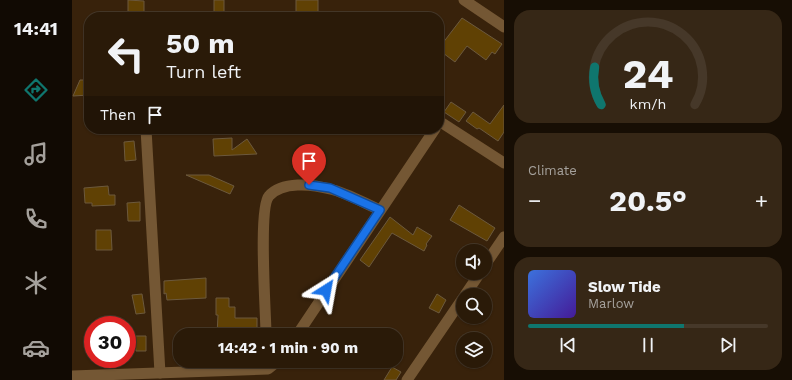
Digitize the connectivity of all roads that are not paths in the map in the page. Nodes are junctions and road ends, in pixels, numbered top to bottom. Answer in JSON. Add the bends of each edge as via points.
{"nodes":[{"id":1,"x":464,"y":0,"type":"edge"},
{"id":2,"x":504,"y":27,"type":"edge"},
{"id":3,"x":444,"y":128,"type":"edge"},
{"id":4,"x":146,"y":134,"type":"edge"},
{"id":5,"x":431,"y":134,"type":"edge"},
{"id":6,"x":504,"y":163,"type":"edge"},
{"id":7,"x":380,"y":210,"type":"junction"},
{"id":8,"x":504,"y":237,"type":"edge"},
{"id":9,"x":492,"y":255,"type":"edge"},
{"id":10,"x":456,"y":308,"type":"edge"},
{"id":11,"x":266,"y":328,"type":"edge"},
{"id":12,"x":302,"y":328,"type":"edge"},
{"id":13,"x":227,"y":368,"type":"edge"},
{"id":14,"x":160,"y":373,"type":"junction"},
{"id":15,"x":72,"y":376,"type":"edge"},
{"id":16,"x":407,"y":380,"type":"edge"}],
"edges":[{"from":1,"to":2,"type":"street"},
{"from":3,"to":6,"type":"street"},
{"from":4,"to":14,"type":"street"},
{"from":5,"to":7,"type":"street"},
{"from":7,"to":11,"type":"street","via":[[330,188],[309,185],[277,189],[268,197],[264,210],[263,230]]},
{"from":7,"to":12,"type":"street"},
{"from":8,"to":9,"type":"street"},
{"from":10,"to":16,"type":"street"},
{"from":13,"to":14,"type":"street"},
{"from":14,"to":15,"type":"street"}]}
